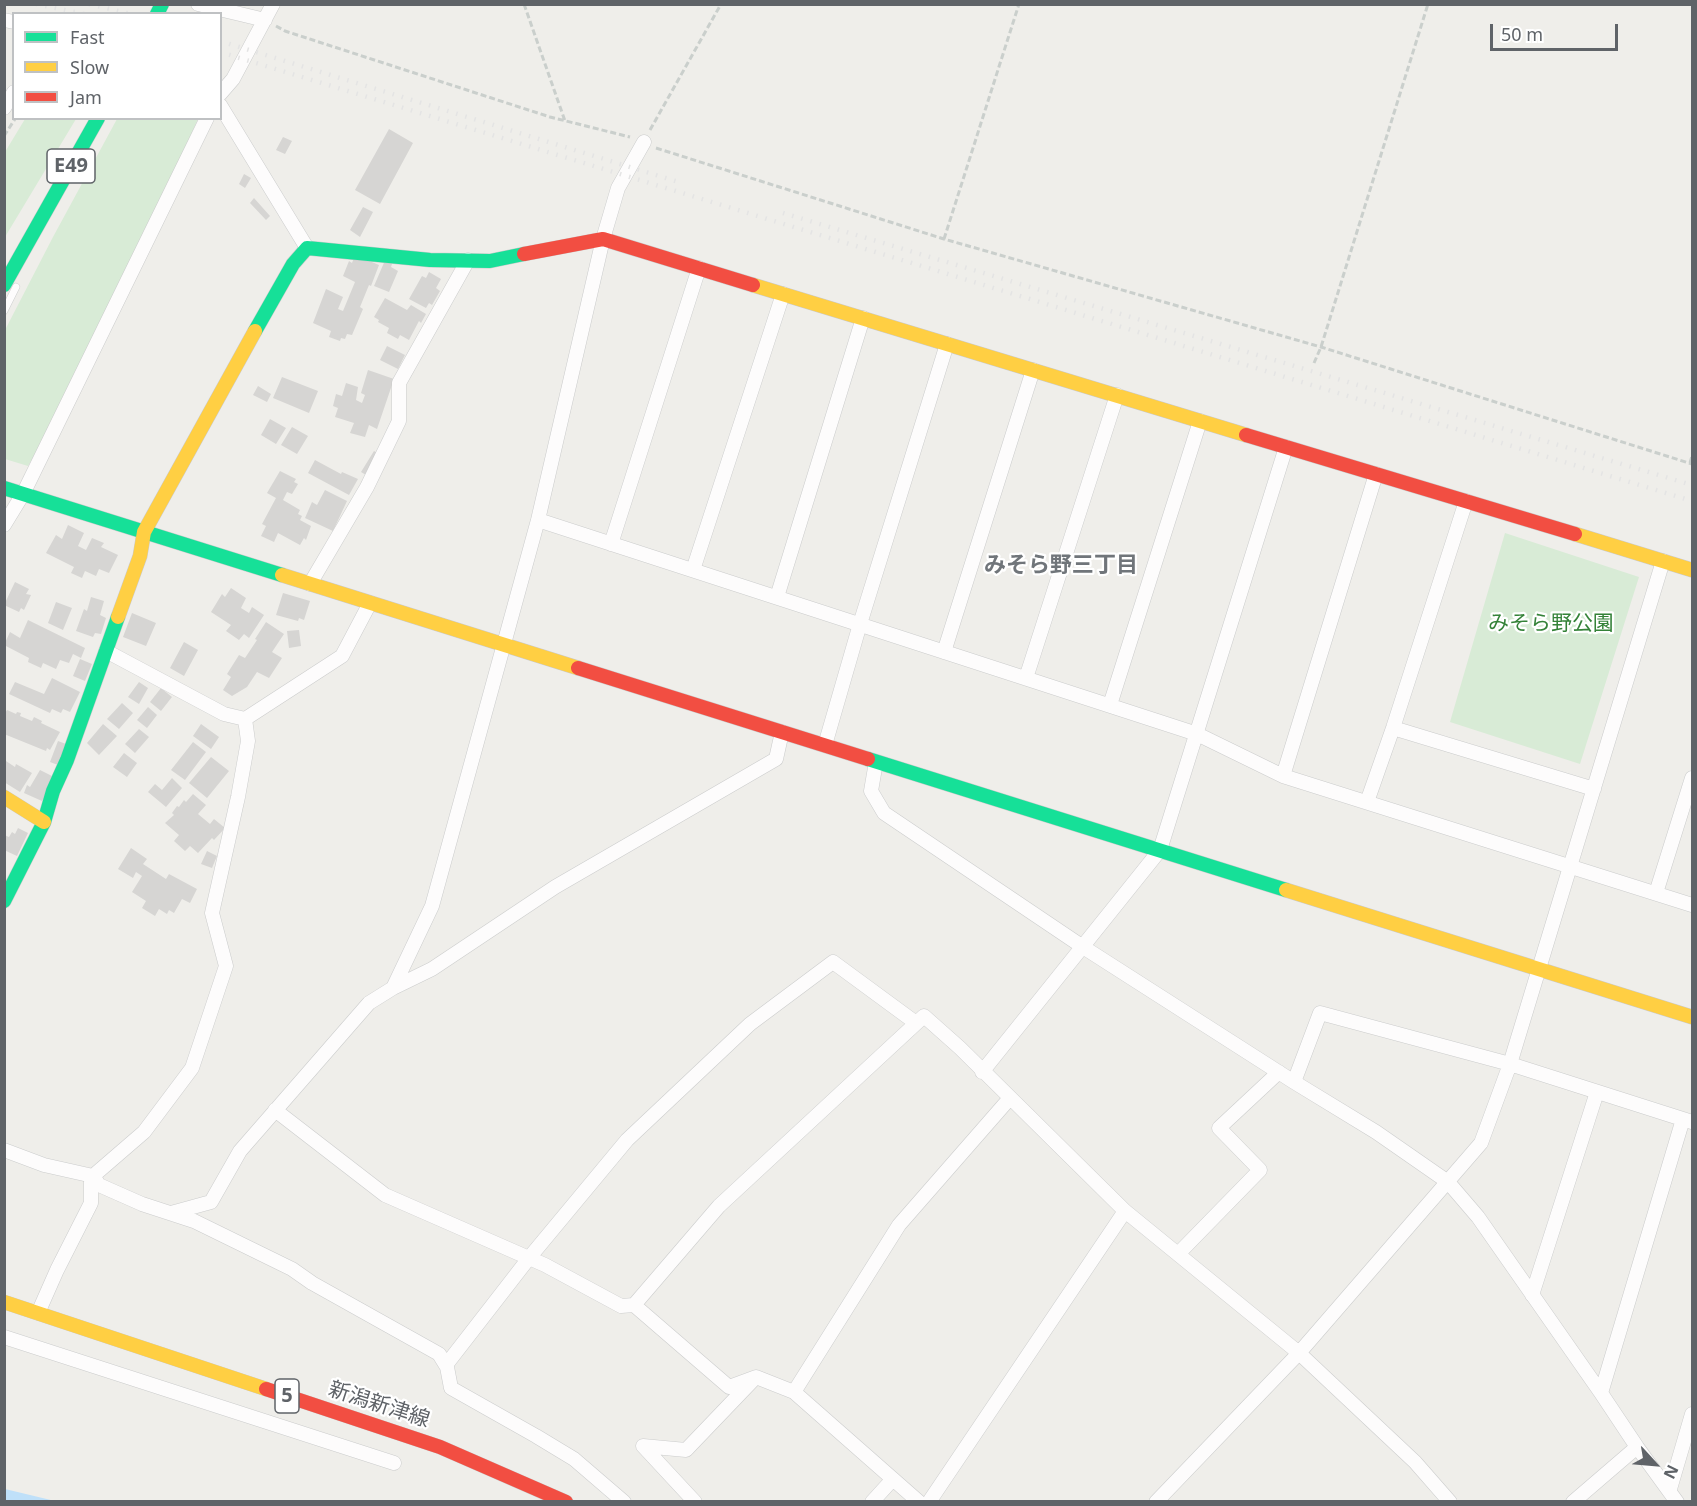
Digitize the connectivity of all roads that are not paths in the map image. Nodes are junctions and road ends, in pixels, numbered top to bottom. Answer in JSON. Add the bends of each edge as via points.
{"nodes":[{"id":1,"x":198,"y":4,"type":"edge"},
{"id":2,"x":273,"y":4,"type":"edge"},
{"id":3,"x":265,"y":20,"type":"junction"},
{"id":4,"x":222,"y":92,"type":"edge"},
{"id":5,"x":12,"y":95,"type":"edge"},
{"id":6,"x":4,"y":108,"type":"edge"},
{"id":7,"x":222,"y":108,"type":"edge"},
{"id":8,"x":97,"y":120,"type":"edge"},
{"id":9,"x":206,"y":120,"type":"edge"},
{"id":10,"x":644,"y":142,"type":"road end"},
{"id":11,"x":45,"y":214,"type":"junction"},
{"id":12,"x":603,"y":239,"type":"junction"},
{"id":13,"x":307,"y":248,"type":"junction"},
{"id":14,"x":468,"y":261,"type":"junction"},
{"id":15,"x":24,"y":266,"type":"dead end"},
{"id":16,"x":699,"y":268,"type":"junction"},
{"id":17,"x":20,"y":277,"type":"dead end"},
{"id":18,"x":4,"y":285,"type":"edge"},
{"id":19,"x":783,"y":294,"type":"junction"},
{"id":20,"x":4,"y":311,"type":"edge"},
{"id":21,"x":863,"y":318,"type":"junction"},
{"id":22,"x":947,"y":344,"type":"junction"},
{"id":23,"x":1033,"y":370,"type":"junction"},
{"id":24,"x":1117,"y":395,"type":"junction"},
{"id":25,"x":1200,"y":420,"type":"junction"},
{"id":26,"x":1286,"y":447,"type":"junction"},
{"id":27,"x":1376,"y":474,"type":"junction"},
{"id":28,"x":4,"y":488,"type":"edge"},
{"id":29,"x":23,"y":494,"type":"junction"},
{"id":30,"x":1466,"y":501,"type":"junction"},
{"id":31,"x":538,"y":520,"type":"junction"},
{"id":32,"x":4,"y":525,"type":"edge"},
{"id":33,"x":144,"y":532,"type":"junction"},
{"id":34,"x":611,"y":544,"type":"junction"},
{"id":35,"x":1663,"y":561,"type":"junction"},
{"id":36,"x":693,"y":570,"type":"junction"},
{"id":37,"x":1692,"y":570,"type":"edge"},
{"id":38,"x":310,"y":584,"type":"junction"},
{"id":39,"x":777,"y":597,"type":"junction"},
{"id":40,"x":370,"y":603,"type":"junction"},
{"id":41,"x":860,"y":624,"type":"junction"},
{"id":42,"x":505,"y":645,"type":"junction"},
{"id":43,"x":106,"y":651,"type":"junction"},
{"id":44,"x":944,"y":652,"type":"junction"},
{"id":45,"x":1026,"y":678,"type":"junction"},
{"id":46,"x":1110,"y":705,"type":"junction"},
{"id":47,"x":245,"y":718,"type":"junction"},
{"id":48,"x":1393,"y":728,"type":"junction"},
{"id":49,"x":782,"y":732,"type":"junction"},
{"id":50,"x":1197,"y":734,"type":"junction"},
{"id":51,"x":825,"y":745,"type":"junction"},
{"id":52,"x":876,"y":762,"type":"junction"},
{"id":53,"x":1283,"y":776,"type":"junction"},
{"id":54,"x":1692,"y":778,"type":"edge"},
{"id":55,"x":1594,"y":789,"type":"junction"},
{"id":56,"x":4,"y":797,"type":"edge"},
{"id":57,"x":1367,"y":802,"type":"junction"},
{"id":58,"x":44,"y":822,"type":"junction"},
{"id":59,"x":1160,"y":850,"type":"junction"},
{"id":60,"x":1570,"y":866,"type":"junction"},
{"id":61,"x":1656,"y":893,"type":"junction"},
{"id":62,"x":4,"y":901,"type":"edge"},
{"id":63,"x":1692,"y":905,"type":"edge"},
{"id":64,"x":1083,"y":946,"type":"junction"},
{"id":65,"x":1539,"y":969,"type":"junction"},
{"id":66,"x":393,"y":988,"type":"junction"},
{"id":67,"x":1692,"y":1017,"type":"edge"},
{"id":68,"x":916,"y":1023,"type":"junction"},
{"id":69,"x":1510,"y":1064,"type":"junction"},
{"id":70,"x":982,"y":1072,"type":"junction"},
{"id":71,"x":1279,"y":1072,"type":"junction"},
{"id":72,"x":1293,"y":1082,"type":"junction"},
{"id":73,"x":1597,"y":1092,"type":"junction"},
{"id":74,"x":1010,"y":1098,"type":"junction"},
{"id":75,"x":275,"y":1110,"type":"junction"},
{"id":76,"x":1688,"y":1121,"type":"edge"},
{"id":77,"x":4,"y":1150,"type":"edge"},
{"id":78,"x":92,"y":1176,"type":"junction"},
{"id":79,"x":1448,"y":1182,"type":"junction"},
{"id":80,"x":1125,"y":1210,"type":"junction"},
{"id":81,"x":171,"y":1213,"type":"junction"},
{"id":82,"x":1178,"y":1254,"type":"junction"},
{"id":83,"x":529,"y":1258,"type":"junction"},
{"id":84,"x":1532,"y":1295,"type":"junction"},
{"id":85,"x":4,"y":1302,"type":"edge"},
{"id":86,"x":634,"y":1305,"type":"junction"},
{"id":87,"x":38,"y":1313,"type":"junction"},
{"id":88,"x":4,"y":1337,"type":"edge"},
{"id":89,"x":1299,"y":1353,"type":"junction"},
{"id":90,"x":446,"y":1365,"type":"junction"},
{"id":91,"x":756,"y":1377,"type":"junction"},
{"id":92,"x":794,"y":1392,"type":"junction"},
{"id":93,"x":1601,"y":1393,"type":"junction"},
{"id":94,"x":1692,"y":1414,"type":"edge"},
{"id":95,"x":1637,"y":1448,"type":"junction"},
{"id":96,"x":394,"y":1462,"type":"dead end"},
{"id":97,"x":892,"y":1480,"type":"junction"},
{"id":98,"x":1670,"y":1489,"type":"junction"},
{"id":99,"x":566,"y":1502,"type":"edge"},
{"id":100,"x":624,"y":1502,"type":"edge"},
{"id":101,"x":695,"y":1502,"type":"edge"},
{"id":102,"x":872,"y":1502,"type":"edge"},
{"id":103,"x":919,"y":1502,"type":"edge"},
{"id":104,"x":929,"y":1502,"type":"edge"},
{"id":105,"x":1156,"y":1502,"type":"edge"},
{"id":106,"x":1450,"y":1502,"type":"edge"},
{"id":107,"x":1573,"y":1502,"type":"edge"},
{"id":108,"x":1677,"y":1502,"type":"edge"}],
"edges":[{"from":1,"to":3,"type":"street"},
{"from":2,"to":3,"type":"street"},
{"from":3,"to":4,"type":"street"},
{"from":5,"to":6,"type":"street"},
{"from":7,"to":13,"type":"street"},
{"from":8,"to":11,"type":"main road","number":"E49"},
{"from":9,"to":29,"type":"street"},
{"from":10,"to":12,"type":"street","via":[[618,188]]},
{"from":11,"to":15,"type":"lane"},
{"from":11,"to":18,"type":"main road","number":"E49"},
{"from":12,"to":14,"type":"main road","via":[[490,261]]},
{"from":12,"to":16,"type":"main road"},
{"from":12,"to":31,"type":"street"},
{"from":13,"to":14,"type":"main road"},
{"from":13,"to":33,"type":"main road","via":[[293,264]]},
{"from":14,"to":38,"type":"street","via":[[399,383],[399,421],[367,488]]},
{"from":16,"to":19,"type":"main road"},
{"from":16,"to":34,"type":"street"},
{"from":17,"to":20,"type":"lane"},
{"from":19,"to":21,"type":"main road"},
{"from":19,"to":36,"type":"street"},
{"from":21,"to":22,"type":"main road"},
{"from":21,"to":39,"type":"street"},
{"from":22,"to":23,"type":"main road"},
{"from":22,"to":41,"type":"street"},
{"from":23,"to":24,"type":"main road"},
{"from":23,"to":44,"type":"street"},
{"from":24,"to":25,"type":"main road"},
{"from":24,"to":45,"type":"street"},
{"from":25,"to":26,"type":"main road"},
{"from":25,"to":46,"type":"street"},
{"from":26,"to":27,"type":"main road"},
{"from":26,"to":50,"type":"street"},
{"from":27,"to":30,"type":"main road"},
{"from":27,"to":53,"type":"street"},
{"from":28,"to":29,"type":"main road"},
{"from":29,"to":32,"type":"street"},
{"from":29,"to":33,"type":"main road"},
{"from":30,"to":35,"type":"main road"},
{"from":30,"to":48,"type":"street"},
{"from":31,"to":34,"type":"street"},
{"from":31,"to":42,"type":"street"},
{"from":33,"to":38,"type":"main road"},
{"from":33,"to":43,"type":"main road","via":[[140,556]]},
{"from":34,"to":36,"type":"street"},
{"from":35,"to":37,"type":"main road"},
{"from":35,"to":55,"type":"street"},
{"from":36,"to":39,"type":"street"},
{"from":38,"to":40,"type":"main road"},
{"from":39,"to":41,"type":"street"},
{"from":40,"to":42,"type":"main road"},
{"from":40,"to":47,"type":"street","via":[[342,656]]},
{"from":41,"to":44,"type":"street"},
{"from":41,"to":51,"type":"street"},
{"from":42,"to":49,"type":"main road"},
{"from":42,"to":66,"type":"street","via":[[432,906]]},
{"from":43,"to":47,"type":"street","via":[[224,714]]},
{"from":43,"to":58,"type":"main road"},
{"from":44,"to":45,"type":"street"},
{"from":45,"to":46,"type":"street"},
{"from":46,"to":50,"type":"street"},
{"from":47,"to":78,"type":"street","via":[[248,741],[212,912],[226,966],[192,1068],[144,1131]]},
{"from":48,"to":55,"type":"street"},
{"from":48,"to":57,"type":"street"},
{"from":49,"to":51,"type":"main road"},
{"from":49,"to":66,"type":"street","via":[[776,759],[555,886],[432,969]]},
{"from":50,"to":53,"type":"street"},
{"from":50,"to":59,"type":"street"},
{"from":51,"to":52,"type":"main road"},
{"from":52,"to":59,"type":"main road"},
{"from":52,"to":64,"type":"street","via":[[871,791],[885,813]]},
{"from":53,"to":57,"type":"street"},
{"from":54,"to":61,"type":"street"},
{"from":55,"to":60,"type":"street"},
{"from":56,"to":58,"type":"main road"},
{"from":57,"to":60,"type":"street"},
{"from":58,"to":62,"type":"main road"},
{"from":59,"to":64,"type":"street"},
{"from":59,"to":65,"type":"main road"},
{"from":60,"to":61,"type":"street"},
{"from":60,"to":65,"type":"street"},
{"from":61,"to":63,"type":"street"},
{"from":64,"to":70,"type":"street"},
{"from":64,"to":71,"type":"street"},
{"from":65,"to":67,"type":"main road"},
{"from":65,"to":69,"type":"street"},
{"from":66,"to":75,"type":"street","via":[[369,1003]]},
{"from":68,"to":70,"type":"street","via":[[924,1016]]},
{"from":68,"to":83,"type":"street","via":[[833,963],[750,1024],[627,1140]]},
{"from":68,"to":86,"type":"street","via":[[719,1206]]},
{"from":69,"to":72,"type":"street","via":[[1320,1013]]},
{"from":69,"to":73,"type":"street"},
{"from":69,"to":79,"type":"street","via":[[1481,1143]]},
{"from":70,"to":74,"type":"street"},
{"from":71,"to":72,"type":"street"},
{"from":71,"to":82,"type":"street","via":[[1219,1128],[1260,1170]]},
{"from":72,"to":79,"type":"street"},
{"from":73,"to":76,"type":"street"},
{"from":73,"to":84,"type":"street"},
{"from":74,"to":80,"type":"street"},
{"from":74,"to":92,"type":"street","via":[[898,1225]]},
{"from":75,"to":81,"type":"street","via":[[240,1151],[211,1202]]},
{"from":75,"to":83,"type":"street","via":[[385,1195]]},
{"from":76,"to":93,"type":"street"},
{"from":77,"to":78,"type":"street","via":[[44,1165]]},
{"from":78,"to":81,"type":"street","via":[[99,1185]]},
{"from":78,"to":87,"type":"street","via":[[91,1203]]},
{"from":79,"to":84,"type":"street","via":[[1478,1217]]},
{"from":79,"to":89,"type":"street"},
{"from":80,"to":82,"type":"street"},
{"from":80,"to":104,"type":"street"},
{"from":81,"to":90,"type":"street","via":[[292,1269],[439,1354]]},
{"from":82,"to":89,"type":"street"},
{"from":83,"to":86,"type":"street","via":[[621,1306]]},
{"from":83,"to":90,"type":"street"},
{"from":84,"to":93,"type":"street"},
{"from":85,"to":87,"type":"main road","name":"新潟新津線","number":"5"},
{"from":86,"to":91,"type":"street","via":[[729,1387]]},
{"from":87,"to":99,"type":"main road","name":"新潟新津線","number":"5","via":[[440,1447]]},
{"from":88,"to":96,"type":"street"},
{"from":89,"to":105,"type":"street"},
{"from":89,"to":106,"type":"street","via":[[1414,1462]]},
{"from":90,"to":100,"type":"street","via":[[451,1388],[574,1460]]},
{"from":91,"to":92,"type":"street"},
{"from":91,"to":101,"type":"street","via":[[686,1450],[643,1446]]},
{"from":92,"to":97,"type":"street"},
{"from":93,"to":95,"type":"street"},
{"from":94,"to":98,"type":"street"},
{"from":95,"to":98,"type":"street"},
{"from":95,"to":107,"type":"street"},
{"from":97,"to":102,"type":"street"},
{"from":97,"to":103,"type":"street"},
{"from":98,"to":108,"type":"street"}]}
